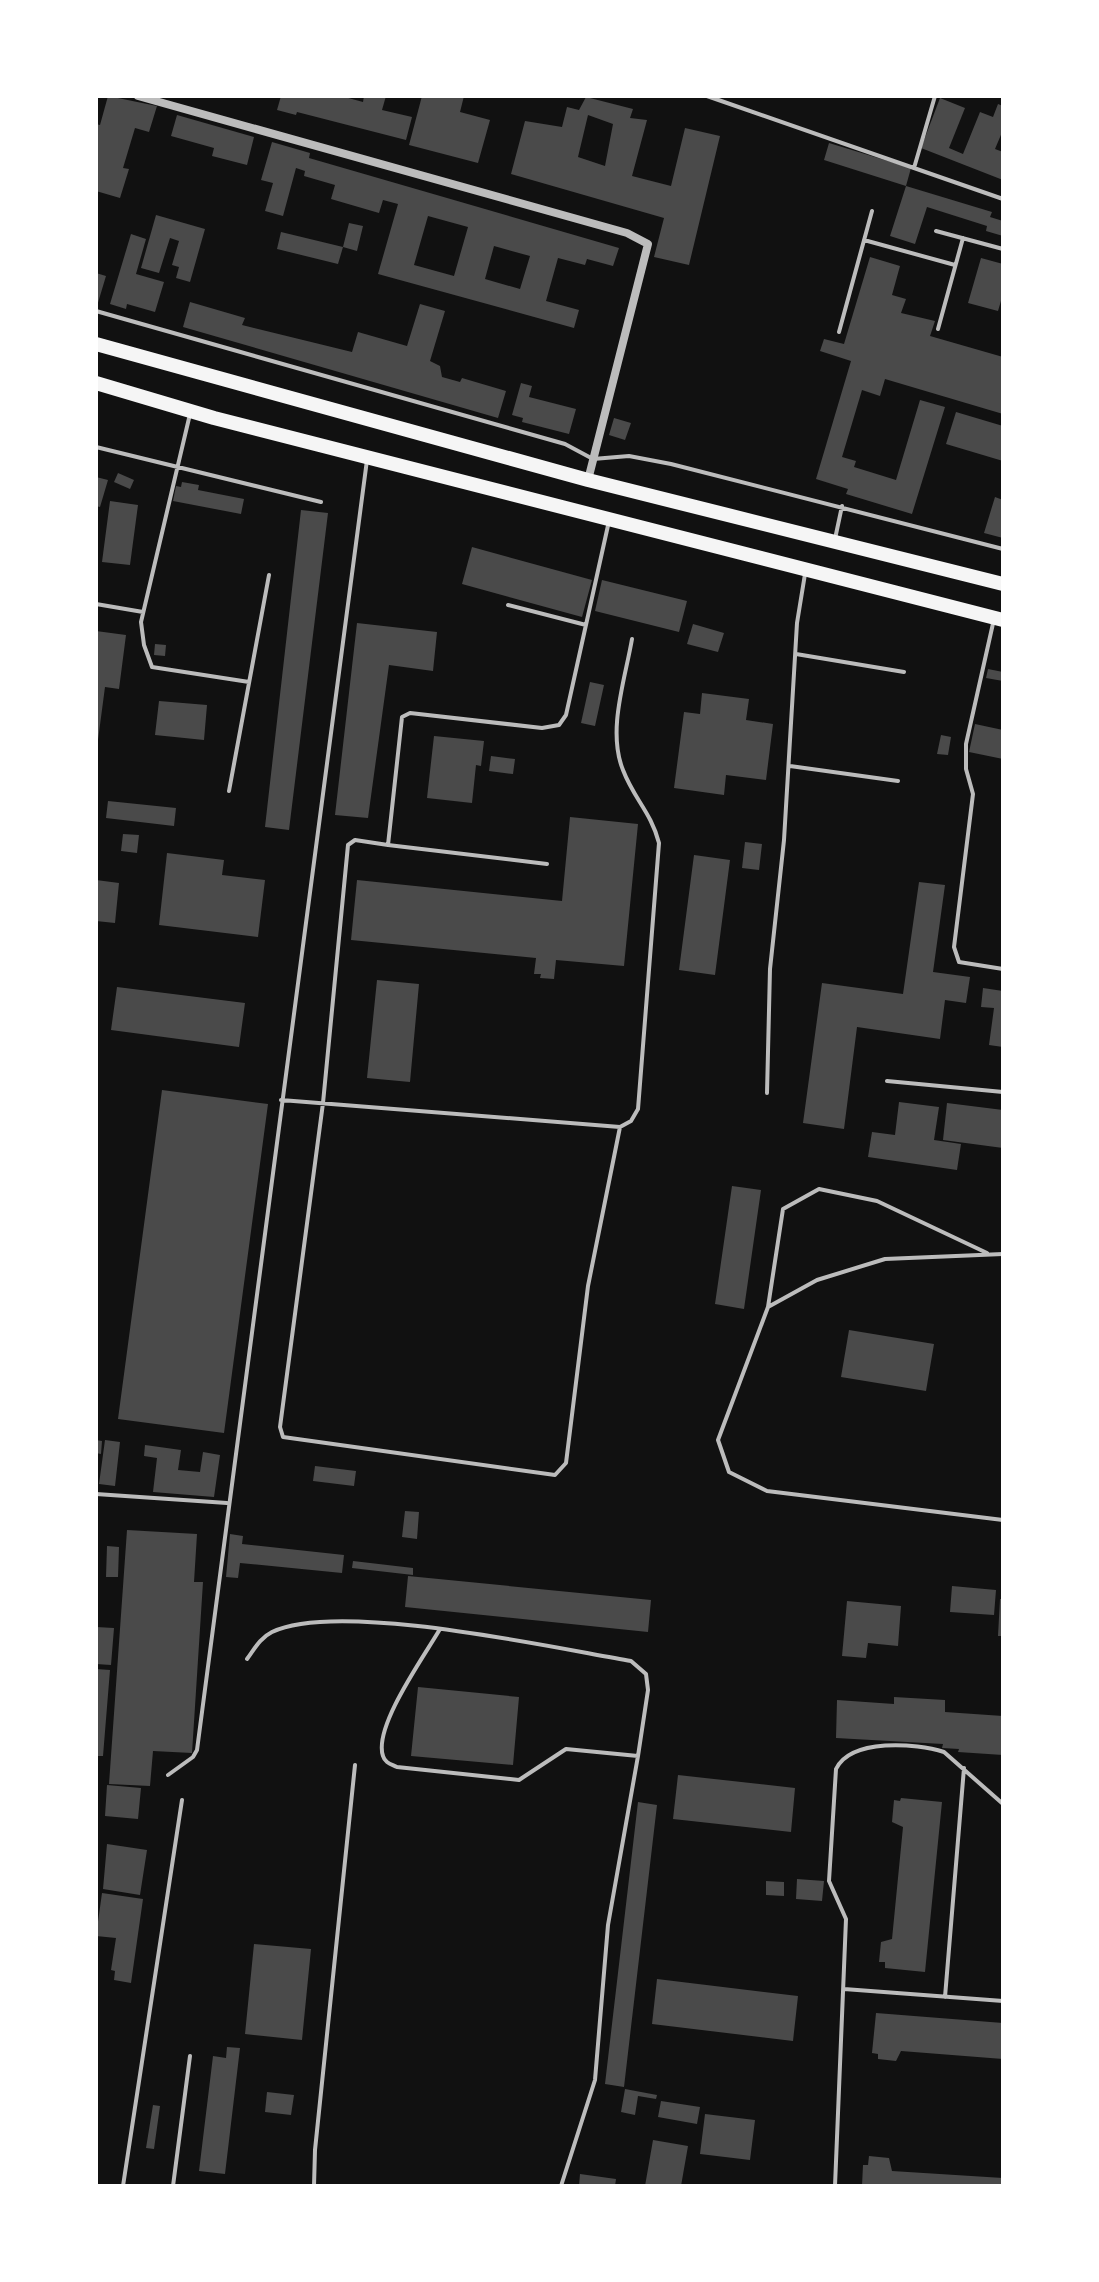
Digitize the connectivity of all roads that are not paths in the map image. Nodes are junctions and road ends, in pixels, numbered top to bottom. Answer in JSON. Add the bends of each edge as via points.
{"nodes":[{"id":1,"x":138,"y":96,"type":"edge"},
{"id":2,"x":707,"y":96,"type":"edge"},
{"id":3,"x":935,"y":96,"type":"edge"},
{"id":4,"x":914,"y":168,"type":"junction"},
{"id":5,"x":1003,"y":199,"type":"edge"},
{"id":6,"x":872,"y":211,"type":"dead end"},
{"id":7,"x":936,"y":231,"type":"dead end"},
{"id":8,"x":963,"y":238,"type":"junction"},
{"id":9,"x":864,"y":240,"type":"junction"},
{"id":10,"x":1003,"y":249,"type":"edge"},
{"id":11,"x":955,"y":265,"type":"junction"},
{"id":12,"x":96,"y":311,"type":"edge"},
{"id":13,"x":938,"y":329,"type":"dead end"},
{"id":14,"x":839,"y":332,"type":"dead end"},
{"id":15,"x":96,"y":344,"type":"edge"},
{"id":16,"x":96,"y":383,"type":"edge"},
{"id":17,"x":190,"y":411,"type":"junction"},
{"id":18,"x":96,"y":447,"type":"edge"},
{"id":19,"x":367,"y":458,"type":"junction"},
{"id":20,"x":593,"y":459,"type":"junction"},
{"id":21,"x":177,"y":470,"type":"junction"},
{"id":22,"x":588,"y":480,"type":"junction"},
{"id":23,"x":321,"y":502,"type":"dead end"},
{"id":24,"x":842,"y":506,"type":"junction"},
{"id":25,"x":609,"y":521,"type":"junction"},
{"id":26,"x":834,"y":542,"type":"junction"},
{"id":27,"x":1003,"y":549,"type":"edge"},
{"id":28,"x":806,"y":570,"type":"junction"},
{"id":29,"x":269,"y":575,"type":"dead end"},
{"id":30,"x":1003,"y":584,"type":"edge"},
{"id":31,"x":96,"y":604,"type":"edge"},
{"id":32,"x":508,"y":605,"type":"dead end"},
{"id":33,"x":143,"y":612,"type":"junction"},
{"id":34,"x":999,"y":619,"type":"edge"},
{"id":35,"x":586,"y":625,"type":"junction"},
{"id":36,"x":632,"y":639,"type":"dead end"},
{"id":37,"x":795,"y":654,"type":"junction"},
{"id":38,"x":904,"y":672,"type":"dead end"},
{"id":39,"x":249,"y":682,"type":"junction"},
{"id":40,"x":789,"y":766,"type":"junction"},
{"id":41,"x":898,"y":781,"type":"dead end"},
{"id":42,"x":229,"y":791,"type":"dead end"},
{"id":43,"x":388,"y":845,"type":"junction"},
{"id":44,"x":547,"y":864,"type":"dead end"},
{"id":45,"x":1003,"y":969,"type":"edge"},
{"id":46,"x":887,"y":1081,"type":"dead end"},
{"id":47,"x":1003,"y":1092,"type":"edge"},
{"id":48,"x":767,"y":1093,"type":"dead end"},
{"id":49,"x":281,"y":1100,"type":"junction"},
{"id":50,"x":323,"y":1103,"type":"junction"},
{"id":51,"x":620,"y":1127,"type":"junction"},
{"id":52,"x":989,"y":1254,"type":"junction"},
{"id":53,"x":1003,"y":1254,"type":"edge"},
{"id":54,"x":768,"y":1307,"type":"junction"},
{"id":55,"x":96,"y":1494,"type":"edge"},
{"id":56,"x":227,"y":1503,"type":"junction"},
{"id":57,"x":1003,"y":1520,"type":"edge"},
{"id":58,"x":440,"y":1629,"type":"junction"},
{"id":59,"x":247,"y":1659,"type":"dead end"},
{"id":60,"x":638,"y":1756,"type":"junction"},
{"id":61,"x":355,"y":1765,"type":"dead end"},
{"id":62,"x":964,"y":1768,"type":"junction"},
{"id":63,"x":168,"y":1775,"type":"dead end"},
{"id":64,"x":182,"y":1800,"type":"dead end"},
{"id":65,"x":1003,"y":1804,"type":"edge"},
{"id":66,"x":844,"y":1989,"type":"junction"},
{"id":67,"x":945,"y":1997,"type":"junction"},
{"id":68,"x":1003,"y":2001,"type":"edge"},
{"id":69,"x":190,"y":2056,"type":"dead end"},
{"id":70,"x":123,"y":2186,"type":"edge"},
{"id":71,"x":173,"y":2186,"type":"edge"},
{"id":72,"x":314,"y":2186,"type":"edge"},
{"id":73,"x":561,"y":2186,"type":"edge"},
{"id":74,"x":835,"y":2186,"type":"edge"}],
"edges":[{"from":1,"to":20,"type":"street","via":[[612,229],[648,244]]},
{"from":2,"to":4,"type":"lane"},
{"from":3,"to":4,"type":"lane"},
{"from":4,"to":5,"type":"lane"},
{"from":6,"to":9,"type":"lane"},
{"from":7,"to":8,"type":"lane"},
{"from":8,"to":10,"type":"lane"},
{"from":8,"to":11,"type":"lane"},
{"from":9,"to":11,"type":"lane"},
{"from":9,"to":14,"type":"lane"},
{"from":11,"to":13,"type":"lane"},
{"from":12,"to":20,"type":"lane","via":[[565,444]]},
{"from":15,"to":22,"type":"highway"},
{"from":16,"to":17,"type":"highway"},
{"from":17,"to":19,"type":"highway"},
{"from":17,"to":21,"type":"lane"},
{"from":18,"to":21,"type":"lane"},
{"from":19,"to":25,"type":"highway"},
{"from":19,"to":49,"type":"lane"},
{"from":20,"to":22,"type":"street"},
{"from":20,"to":24,"type":"lane","via":[[629,456]]},
{"from":21,"to":23,"type":"lane"},
{"from":21,"to":33,"type":"lane"},
{"from":22,"to":26,"type":"highway"},
{"from":24,"to":26,"type":"lane"},
{"from":24,"to":27,"type":"lane"},
{"from":25,"to":28,"type":"highway"},
{"from":25,"to":35,"type":"lane"},
{"from":26,"to":30,"type":"highway"},
{"from":28,"to":34,"type":"highway"},
{"from":28,"to":37,"type":"lane"},
{"from":29,"to":39,"type":"lane"},
{"from":31,"to":33,"type":"lane"},
{"from":32,"to":35,"type":"lane"},
{"from":33,"to":39,"type":"lane","via":[[144,645],[152,667]]},
{"from":34,"to":45,"type":"lane","via":[[966,744],[973,794],[954,947],[959,962]]},
{"from":35,"to":43,"type":"lane","via":[[566,715],[559,725],[542,728],[410,713],[402,717]]},
{"from":36,"to":51,"type":"lane","via":[[615,742],[638,801],[653,818],[659,843],[638,1109]]},
{"from":37,"to":38,"type":"lane"},
{"from":37,"to":40,"type":"lane"},
{"from":39,"to":42,"type":"lane"},
{"from":40,"to":41,"type":"lane"},
{"from":40,"to":48,"type":"lane","via":[[770,969]]},
{"from":43,"to":44,"type":"lane"},
{"from":43,"to":50,"type":"lane","via":[[355,840],[348,845]]},
{"from":46,"to":47,"type":"lane"},
{"from":49,"to":50,"type":"lane"},
{"from":49,"to":56,"type":"lane"},
{"from":50,"to":51,"type":"lane"},
{"from":50,"to":51,"type":"lane","via":[[280,1427],[283,1437],[555,1475],[566,1463],[588,1286]]},
{"from":52,"to":53,"type":"lane"},
{"from":52,"to":54,"type":"lane","via":[[885,1259],[817,1280]]},
{"from":52,"to":54,"type":"lane","via":[[877,1201],[819,1189],[783,1209]]},
{"from":54,"to":57,"type":"lane","via":[[718,1440],[729,1472],[767,1491]]},
{"from":55,"to":56,"type":"lane"},
{"from":56,"to":63,"type":"lane","via":[[197,1750]]},
{"from":58,"to":59,"type":"lane","via":[[361,1622],[303,1625],[274,1631]]},
{"from":58,"to":60,"type":"lane","via":[[631,1661],[646,1674],[648,1690]]},
{"from":58,"to":60,"type":"lane","via":[[391,1713],[383,1741],[386,1762],[519,1780],[566,1749]]},
{"from":60,"to":73,"type":"lane","via":[[608,1925],[595,2080]]},
{"from":61,"to":72,"type":"lane"},
{"from":62,"to":65,"type":"lane"},
{"from":62,"to":66,"type":"lane","via":[[944,1752],[912,1747],[865,1749],[840,1761],[829,1881],[846,1919]]},
{"from":62,"to":67,"type":"lane"},
{"from":64,"to":70,"type":"lane"},
{"from":66,"to":67,"type":"lane"},
{"from":66,"to":74,"type":"lane"},
{"from":67,"to":68,"type":"lane"},
{"from":69,"to":71,"type":"lane"}]}
